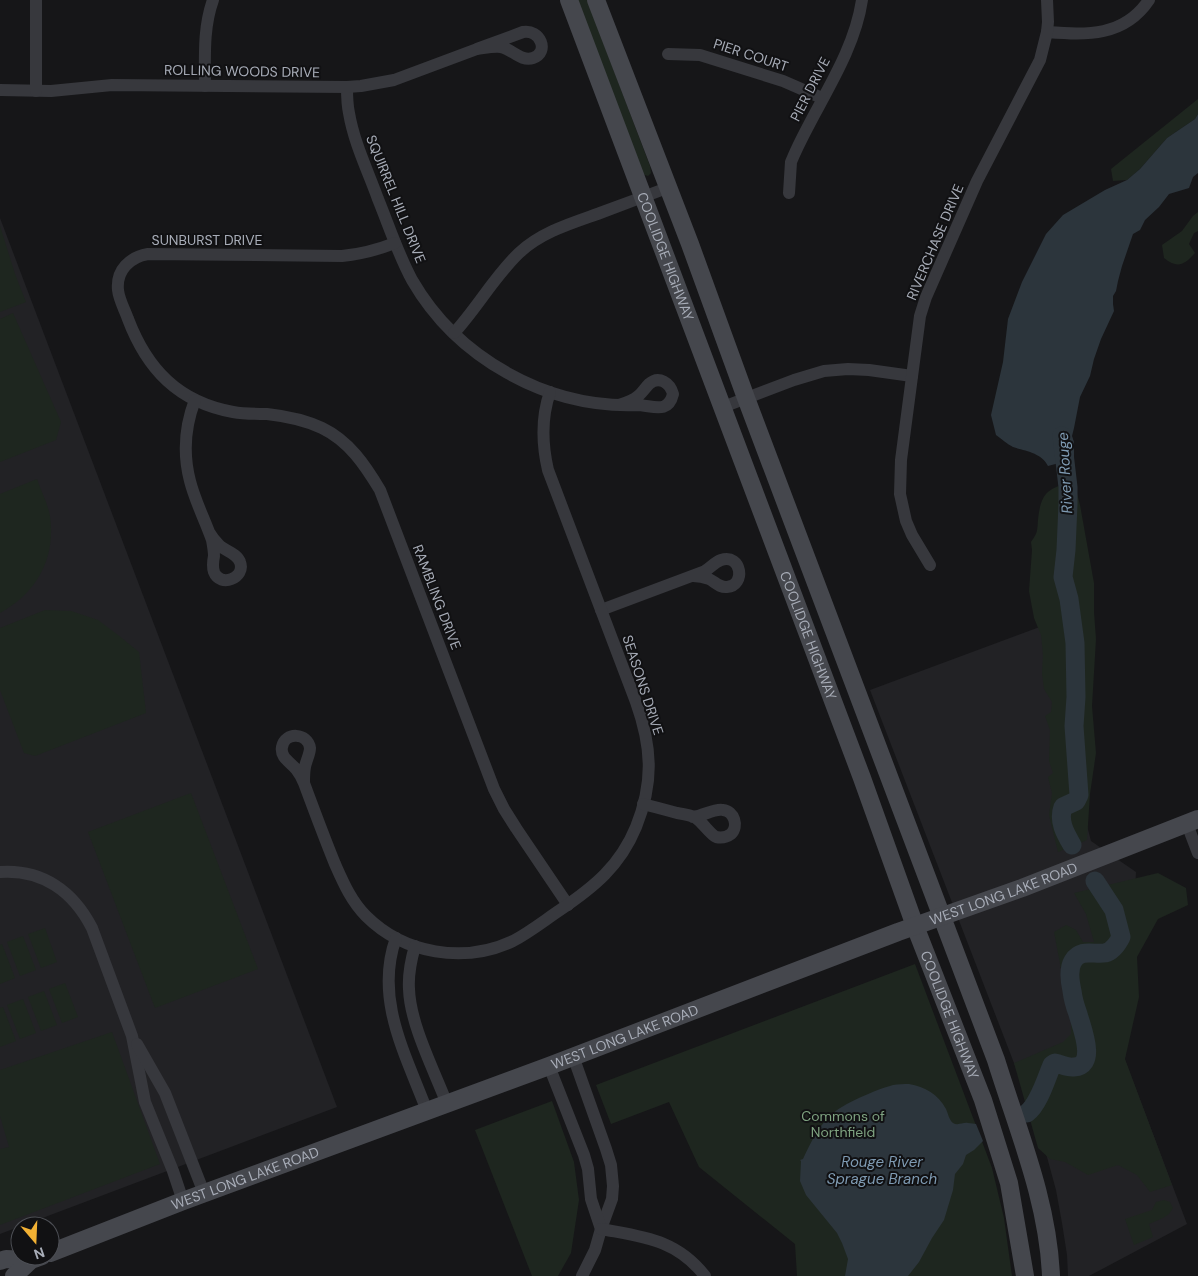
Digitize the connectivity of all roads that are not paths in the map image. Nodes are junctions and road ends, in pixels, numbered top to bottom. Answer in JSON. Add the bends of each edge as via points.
{"nodes":[{"id":1,"x":36,"y":0,"type":"edge"},
{"id":2,"x":213,"y":0,"type":"edge"},
{"id":3,"x":569,"y":0,"type":"edge"},
{"id":4,"x":596,"y":0,"type":"edge"},
{"id":5,"x":862,"y":0,"type":"edge"},
{"id":6,"x":1047,"y":0,"type":"edge"},
{"id":7,"x":1149,"y":0,"type":"edge"},
{"id":8,"x":1047,"y":32,"type":"junction"},
{"id":9,"x":477,"y":49,"type":"dead end"},
{"id":10,"x":668,"y":54,"type":"dead end"},
{"id":11,"x":205,"y":86,"type":"junction"},
{"id":12,"x":347,"y":87,"type":"junction"},
{"id":13,"x":0,"y":90,"type":"edge"},
{"id":14,"x":36,"y":91,"type":"junction"},
{"id":15,"x":822,"y":98,"type":"junction"},
{"id":16,"x":668,"y":188,"type":"junction"},
{"id":17,"x":789,"y":193,"type":"dead end"},
{"id":18,"x":643,"y":196,"type":"junction"},
{"id":19,"x":395,"y":243,"type":"junction"},
{"id":20,"x":454,"y":333,"type":"junction"},
{"id":21,"x":912,"y":376,"type":"junction"},
{"id":22,"x":550,"y":392,"type":"junction"},
{"id":23,"x":746,"y":398,"type":"junction"},
{"id":24,"x":195,"y":400,"type":"junction"},
{"id":25,"x":619,"y":405,"type":"dead end"},
{"id":26,"x":723,"y":407,"type":"junction"},
{"id":27,"x":209,"y":532,"type":"dead end"},
{"id":28,"x":930,"y":565,"type":"dead end"},
{"id":29,"x":694,"y":576,"type":"dead end"},
{"id":30,"x":601,"y":610,"type":"junction"},
{"id":31,"x":856,"y":763,"type":"junction"},
{"id":32,"x":885,"y":766,"type":"junction"},
{"id":33,"x":304,"y":783,"type":"dead end"},
{"id":34,"x":869,"y":796,"type":"junction"},
{"id":35,"x":643,"y":804,"type":"junction"},
{"id":36,"x":899,"y":804,"type":"junction"},
{"id":37,"x":693,"y":817,"type":"dead end"},
{"id":38,"x":1192,"y":822,"type":"edge"},
{"id":39,"x":1198,"y":853,"type":"edge"},
{"id":40,"x":0,"y":872,"type":"edge"},
{"id":41,"x":568,"y":904,"type":"junction"},
{"id":42,"x":942,"y":917,"type":"junction"},
{"id":43,"x":915,"y":926,"type":"junction"},
{"id":44,"x":396,"y":938,"type":"junction"},
{"id":45,"x":415,"y":946,"type":"junction"},
{"id":46,"x":132,"y":1036,"type":"junction"},
{"id":47,"x":573,"y":1056,"type":"junction"},
{"id":48,"x":997,"y":1065,"type":"junction"},
{"id":49,"x":549,"y":1066,"type":"junction"},
{"id":50,"x":970,"y":1067,"type":"junction"},
{"id":51,"x":983,"y":1100,"type":"junction"},
{"id":52,"x":1010,"y":1100,"type":"junction"},
{"id":53,"x":447,"y":1104,"type":"junction"},
{"id":54,"x":426,"y":1111,"type":"junction"},
{"id":55,"x":204,"y":1193,"type":"junction"},
{"id":56,"x":183,"y":1200,"type":"junction"},
{"id":57,"x":601,"y":1229,"type":"junction"},
{"id":58,"x":60,"y":1249,"type":"edge"},
{"id":59,"x":27,"y":1266,"type":"edge"},
{"id":60,"x":14,"y":1276,"type":"edge"},
{"id":61,"x":582,"y":1276,"type":"edge"},
{"id":62,"x":705,"y":1276,"type":"edge"},
{"id":63,"x":1024,"y":1276,"type":"edge"},
{"id":64,"x":1051,"y":1276,"type":"edge"}],
"edges":[{"from":1,"to":14,"type":"street"},
{"from":2,"to":11,"type":"street","via":[[206,31]]},
{"from":3,"to":18,"type":"main road","name":"COOLIDGE HIGHWAY"},
{"from":4,"to":16,"type":"main road","name":"COOLIDGE HIGHWAY"},
{"from":5,"to":15,"type":"street","name":"PIER DRIVE","via":[[858,23]]},
{"from":6,"to":8,"type":"street","name":"RIVERCHASE DRIVE"},
{"from":7,"to":8,"type":"street","via":[[1134,18],[1119,27],[1084,34]]},
{"from":8,"to":21,"type":"street","name":"RIVERCHASE DRIVE","via":[[1034,72],[977,181],[926,297],[920,316]]},
{"from":9,"to":12,"type":"street","name":"ROLLING WOODS DRIVE","via":[[394,80]]},
{"from":10,"to":15,"type":"street","name":"PIER COURT","via":[[700,55],[783,81]]},
{"from":11,"to":12,"type":"street","name":"ROLLING WOODS DRIVE"},
{"from":11,"to":14,"type":"street","name":"ROLLING WOODS DRIVE","via":[[112,85]]},
{"from":12,"to":19,"type":"street","name":"SQUIRREL HILL DRIVE","via":[[354,133]]},
{"from":13,"to":14,"type":"street","name":"ROLLING WOODS DRIVE"},
{"from":15,"to":17,"type":"street","name":"PIER DRIVE","via":[[791,162]]},
{"from":16,"to":18,"type":"street"},
{"from":16,"to":23,"type":"main road","name":"COOLIDGE HIGHWAY"},
{"from":18,"to":20,"type":"street","via":[[550,232],[531,243],[504,269]]},
{"from":18,"to":26,"type":"main road","name":"COOLIDGE HIGHWAY"},
{"from":19,"to":20,"type":"street","name":"SQUIRREL HILL DRIVE","via":[[421,294]]},
{"from":19,"to":24,"type":"street","name":"SUNBURST DRIVE","via":[[370,252],[342,256],[148,254],[127,263],[119,275],[118,291],[136,340],[156,370]]},
{"from":20,"to":22,"type":"street","name":"SQUIRREL HILL DRIVE","via":[[495,366]]},
{"from":21,"to":23,"type":"street","via":[[869,370],[824,371]]},
{"from":21,"to":28,"type":"street","name":"RIVERCHASE DRIVE","via":[[900,494],[906,521]]},
{"from":22,"to":25,"type":"street","name":"SQUIRREL HILL DRIVE","via":[[584,401]]},
{"from":22,"to":30,"type":"street","name":"SEASONS DRIVE","via":[[544,415],[544,455]]},
{"from":23,"to":26,"type":"street"},
{"from":23,"to":32,"type":"main road","name":"COOLIDGE HIGHWAY"},
{"from":24,"to":27,"type":"street","via":[[187,431],[186,459],[190,482]]},
{"from":24,"to":41,"type":"street","name":"RAMBLING DRIVE","via":[[235,412],[281,416],[314,425],[340,440],[366,467],[380,490],[496,794]]},
{"from":26,"to":31,"type":"main road","name":"COOLIDGE HIGHWAY"},
{"from":29,"to":30,"type":"street"},
{"from":30,"to":35,"type":"street","name":"SEASONS DRIVE","via":[[644,724],[649,766]]},
{"from":31,"to":32,"type":"main road","via":[[868,770],[879,770]]},
{"from":31,"to":34,"type":"main road","name":"COOLIDGE HIGHWAY"},
{"from":32,"to":36,"type":"main road","name":"COOLIDGE HIGHWAY"},
{"from":33,"to":44,"type":"street","name":"SEASONS DRIVE","via":[[349,893],[364,914]]},
{"from":34,"to":36,"type":"main road","via":[[884,794]]},
{"from":34,"to":43,"type":"main road","name":"COOLIDGE HIGHWAY"},
{"from":35,"to":37,"type":"street"},
{"from":35,"to":41,"type":"street","name":"SEASONS DRIVE","via":[[629,843],[615,863],[596,884]]},
{"from":36,"to":42,"type":"main road","name":"COOLIDGE HIGHWAY"},
{"from":38,"to":39,"type":"street"},
{"from":38,"to":42,"type":"main road","name":"WEST LONG LAKE ROAD"},
{"from":40,"to":46,"type":"street","via":[[44,879],[67,893],[78,905],[92,928]]},
{"from":41,"to":45,"type":"street","name":"SEASONS DRIVE","via":[[514,940],[486,950],[450,953]]},
{"from":42,"to":43,"type":"main road","name":"WEST LONG LAKE ROAD"},
{"from":42,"to":48,"type":"main road","name":"COOLIDGE HIGHWAY"},
{"from":43,"to":47,"type":"main road","name":"WEST LONG LAKE ROAD"},
{"from":43,"to":50,"type":"main road","name":"COOLIDGE HIGHWAY"},
{"from":44,"to":45,"type":"street","name":"SEASONS DRIVE"},
{"from":44,"to":54,"type":"street","via":[[389,971],[390,1009]]},
{"from":45,"to":53,"type":"street","via":[[410,970],[411,1005],[417,1029]]},
{"from":46,"to":55,"type":"street","via":[[166,1093]]},
{"from":46,"to":56,"type":"street","via":[[145,1102]]},
{"from":47,"to":49,"type":"main road","name":"WEST LONG LAKE ROAD"},
{"from":47,"to":57,"type":"street","via":[[612,1170],[612,1199]]},
{"from":48,"to":50,"type":"main road","via":[[988,1074]]},
{"from":48,"to":52,"type":"main road","name":"COOLIDGE HIGHWAY"},
{"from":49,"to":53,"type":"main road","name":"WEST LONG LAKE ROAD"},
{"from":49,"to":57,"type":"street","via":[[584,1155],[591,1199]]},
{"from":50,"to":51,"type":"main road","name":"COOLIDGE HIGHWAY"},
{"from":51,"to":52,"type":"main road","via":[[998,1093]]},
{"from":51,"to":63,"type":"main road","name":"COOLIDGE HIGHWAY","via":[[1009,1183]]},
{"from":52,"to":64,"type":"main road","name":"COOLIDGE HIGHWAY","via":[[1033,1172]]},
{"from":53,"to":54,"type":"main road","name":"WEST LONG LAKE ROAD"},
{"from":54,"to":55,"type":"main road","name":"WEST LONG LAKE ROAD"},
{"from":55,"to":56,"type":"main road","name":"WEST LONG LAKE ROAD"},
{"from":56,"to":58,"type":"main road","name":"WEST LONG LAKE ROAD"},
{"from":57,"to":61,"type":"street"},
{"from":57,"to":62,"type":"street","via":[[668,1245],[690,1260]]},
{"from":59,"to":60,"type":"main road"}]}
